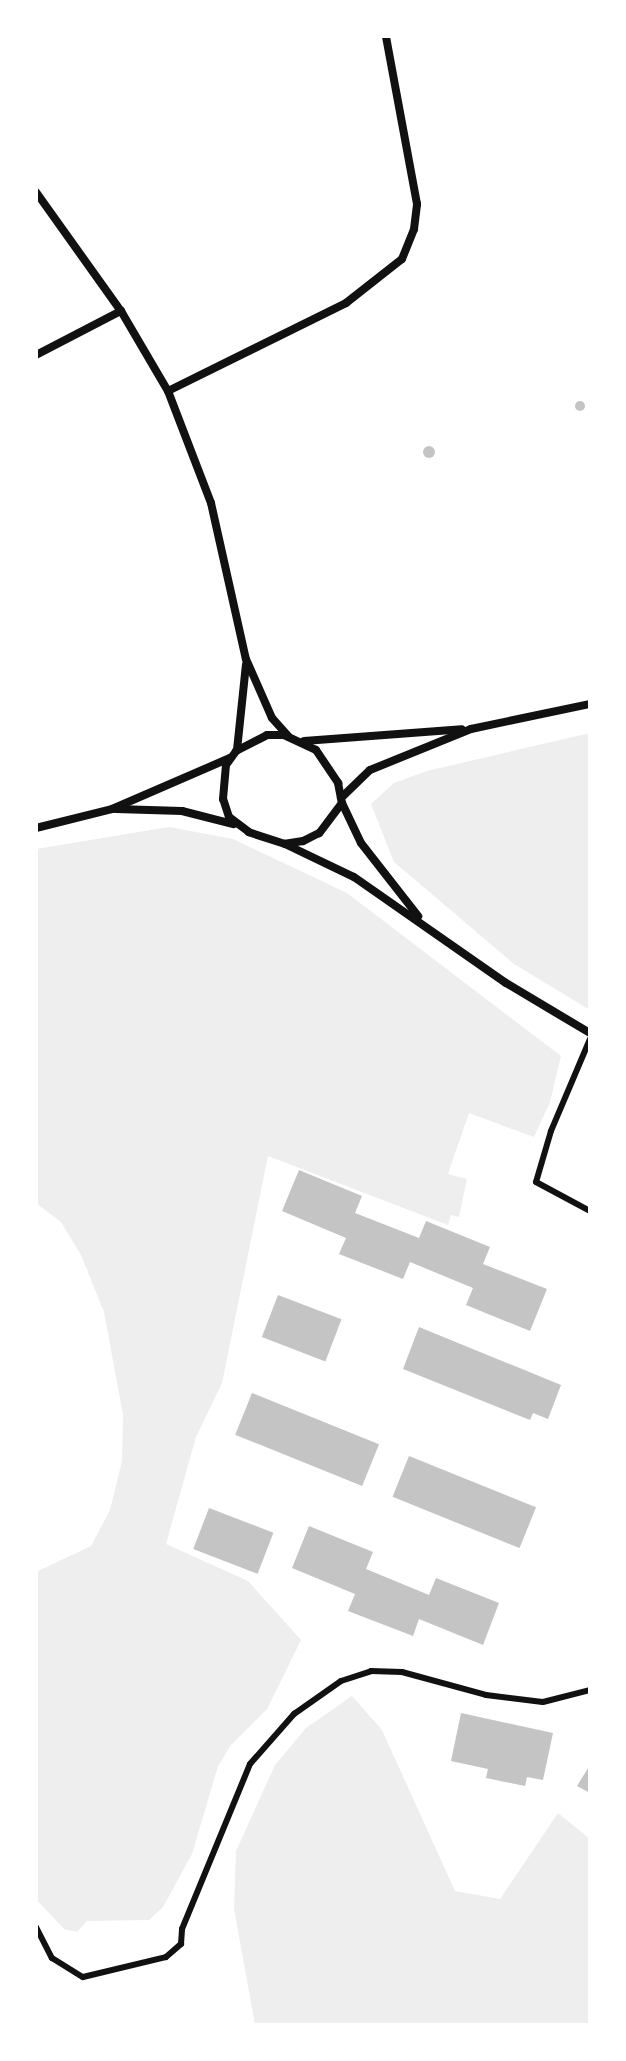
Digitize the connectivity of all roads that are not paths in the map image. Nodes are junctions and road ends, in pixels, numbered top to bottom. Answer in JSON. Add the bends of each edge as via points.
{"nodes":[{"id":1,"x":386,"y":36,"type":"edge"},
{"id":2,"x":36,"y":192,"type":"edge"},
{"id":3,"x":121,"y":311,"type":"junction"},
{"id":4,"x":36,"y":355,"type":"edge"},
{"id":5,"x":168,"y":391,"type":"junction"},
{"id":6,"x":246,"y":659,"type":"junction"},
{"id":7,"x":590,"y":704,"type":"edge"},
{"id":8,"x":471,"y":729,"type":"junction"},
{"id":9,"x":289,"y":737,"type":"junction"},
{"id":10,"x":301,"y":741,"type":"junction"},
{"id":11,"x":235,"y":754,"type":"junction"},
{"id":12,"x":341,"y":800,"type":"junction"},
{"id":13,"x":112,"y":809,"type":"junction"},
{"id":14,"x":242,"y":826,"type":"junction"},
{"id":15,"x":36,"y":828,"type":"edge"},
{"id":16,"x":285,"y":844,"type":"junction"},
{"id":17,"x":420,"y":920,"type":"junction"},
{"id":18,"x":590,"y":1033,"type":"edge"},
{"id":19,"x":590,"y":1039,"type":"edge"},
{"id":20,"x":590,"y":1211,"type":"edge"},
{"id":21,"x":590,"y":1690,"type":"edge"},
{"id":22,"x":36,"y":1927,"type":"edge"}],
"edges":[{"from":1,"to":5,"type":"street","via":[[417,204],[402,259],[346,303]]},
{"from":2,"to":3,"type":"street"},
{"from":3,"to":4,"type":"street"},
{"from":3,"to":5,"type":"street"},
{"from":5,"to":6,"type":"street","via":[[211,503]]},
{"from":6,"to":9,"type":"street","via":[[272,718]]},
{"from":6,"to":11,"type":"street"},
{"from":7,"to":8,"type":"street"},
{"from":8,"to":10,"type":"street"},
{"from":8,"to":12,"type":"street","via":[[370,770]]},
{"from":9,"to":10,"type":"street"},
{"from":9,"to":11,"type":"street","via":[[267,735]]},
{"from":10,"to":12,"type":"street","via":[[330,764]]},
{"from":11,"to":13,"type":"street"},
{"from":11,"to":14,"type":"street","via":[[222,782],[223,799],[229,817]]},
{"from":12,"to":16,"type":"street","via":[[319,833]]},
{"from":12,"to":17,"type":"street","via":[[361,843]]},
{"from":13,"to":14,"type":"street","via":[[182,811]]},
{"from":13,"to":15,"type":"street"},
{"from":14,"to":16,"type":"street"},
{"from":16,"to":17,"type":"street","via":[[354,877]]},
{"from":17,"to":18,"type":"street","via":[[506,983]]},
{"from":19,"to":20,"type":"lane","via":[[536,1182]]},
{"from":21,"to":22,"type":"lane","via":[[543,1702],[486,1695],[388,1670],[341,1681],[282,1725],[250,1764],[182,1929],[181,1944],[166,1957],[102,1976],[68,1971],[52,1958]]}]}
